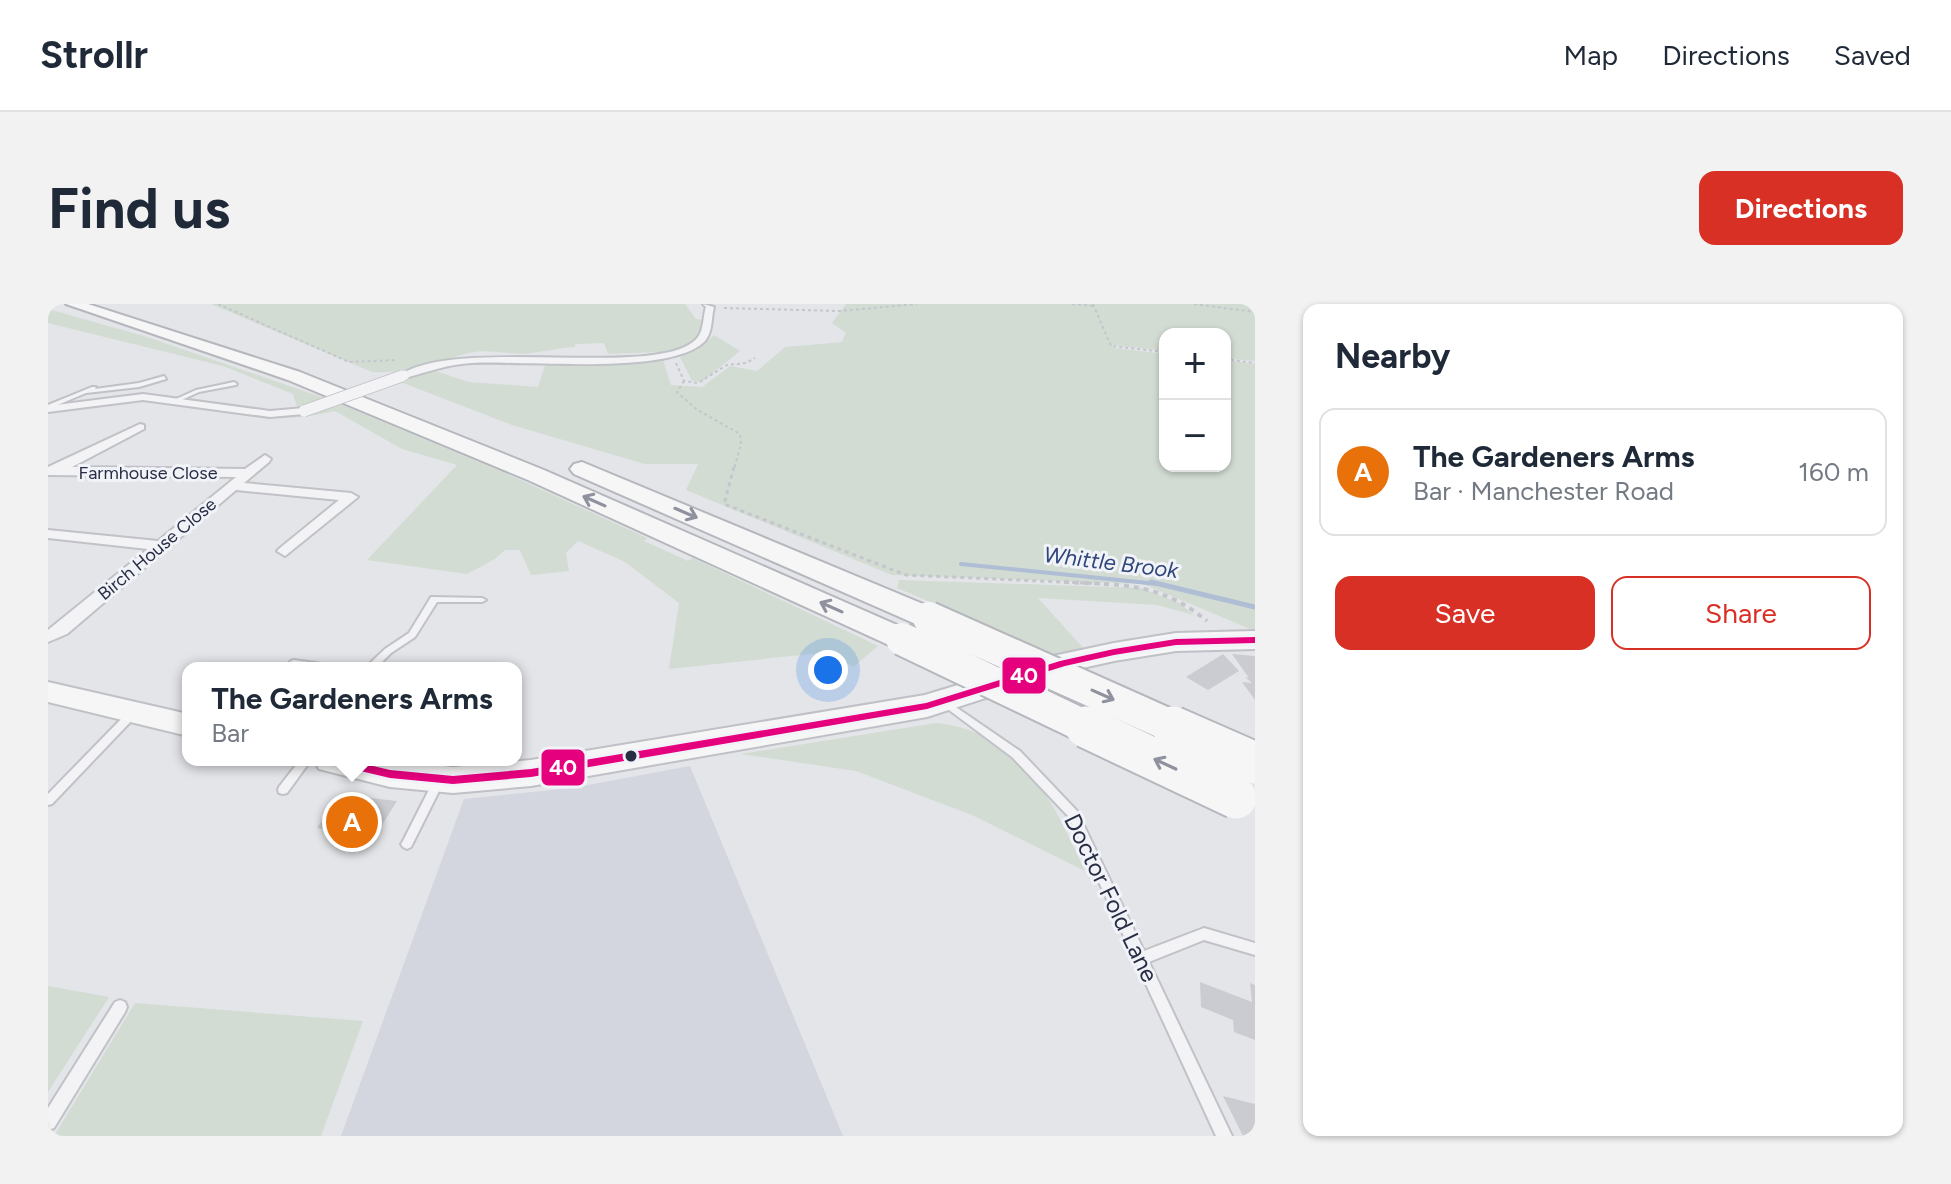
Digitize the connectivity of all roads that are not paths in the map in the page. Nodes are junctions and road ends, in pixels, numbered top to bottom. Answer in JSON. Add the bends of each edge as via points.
{"nodes":[{"id":1,"x":113,"y":304,"type":"edge"},
{"id":2,"x":68,"y":306,"type":"edge"},
{"id":3,"x":709,"y":306,"type":"edge"},
{"id":4,"x":164,"y":378,"type":"dead end"},
{"id":5,"x":102,"y":383,"type":"dead end"},
{"id":6,"x":234,"y":384,"type":"dead end"},
{"id":7,"x":88,"y":392,"type":"junction"},
{"id":8,"x":177,"y":400,"type":"junction"},
{"id":9,"x":48,"y":408,"type":"edge"},
{"id":10,"x":140,"y":427,"type":"dead end"},
{"id":11,"x":479,"y":428,"type":"dead end"},
{"id":12,"x":265,"y":459,"type":"dead end"},
{"id":13,"x":565,"y":461,"type":"dead end"},
{"id":14,"x":51,"y":472,"type":"edge"},
{"id":15,"x":248,"y":473,"type":"junction"},
{"id":16,"x":233,"y":486,"type":"junction"},
{"id":17,"x":48,"y":534,"type":"edge"},
{"id":18,"x":161,"y":546,"type":"junction"},
{"id":19,"x":285,"y":551,"type":"dead end"},
{"id":20,"x":482,"y":600,"type":"dead end"},
{"id":21,"x":916,"y":629,"type":"junction"},
{"id":22,"x":48,"y":637,"type":"edge"},
{"id":23,"x":1242,"y":640,"type":"edge"},
{"id":24,"x":378,"y":662,"type":"edge"},
{"id":25,"x":48,"y":692,"type":"edge"},
{"id":26,"x":944,"y":702,"type":"junction"},
{"id":27,"x":133,"y":712,"type":"junction"},
{"id":28,"x":182,"y":724,"type":"edge"},
{"id":29,"x":1255,"y":763,"type":"edge"},
{"id":30,"x":301,"y":766,"type":"edge"},
{"id":31,"x":356,"y":766,"type":"edge"},
{"id":32,"x":440,"y":779,"type":"junction"},
{"id":33,"x":283,"y":790,"type":"dead end"},
{"id":34,"x":48,"y":801,"type":"edge"},
{"id":35,"x":1245,"y":802,"type":"edge"},
{"id":36,"x":407,"y":844,"type":"dead end"},
{"id":37,"x":1255,"y":949,"type":"edge"},
{"id":38,"x":1142,"y":958,"type":"junction"},
{"id":39,"x":120,"y":1007,"type":"dead end"},
{"id":40,"x":48,"y":1122,"type":"edge"},
{"id":41,"x":1224,"y":1136,"type":"edge"}],
"edges":[{"from":1,"to":11,"type":"highway","via":[[321,366]]},
{"from":21,"to":2,"type":"highway","one_way":true,"via":[[294,376]]},
{"from":3,"to":8,"type":"street","bridge":true,"via":[[701,341],[669,355],[467,360],[405,375],[304,411],[270,414]]},
{"from":4,"to":7,"type":"lane"},
{"from":5,"to":7,"type":"lane"},
{"from":6,"to":8,"type":"lane"},
{"from":7,"to":9,"type":"lane"},
{"from":8,"to":9,"type":"street","via":[[143,397]]},
{"from":10,"to":14,"type":"street"},
{"from":12,"to":15,"type":"street","name":"Birch House Close"},
{"from":13,"to":21,"type":"highway","one_way":true},
{"from":14,"to":15,"type":"street","name":"Farmhouse Close"},
{"from":15,"to":16,"type":"street","name":"Birch House Close"},
{"from":16,"to":18,"type":"street","name":"Birch House Close"},
{"from":16,"to":19,"type":"street","via":[[351,497]]},
{"from":17,"to":18,"type":"street"},
{"from":18,"to":22,"type":"street","name":"Birch House Close"},
{"from":20,"to":24,"type":"lane","via":[[434,599],[412,635]]},
{"from":21,"to":29,"type":"highway","one_way":true,"bridge":true},
{"from":35,"to":21,"type":"highway","one_way":true,"bridge":true},
{"from":23,"to":26,"type":"main road","via":[[1176,642],[1114,652]]},
{"from":25,"to":27,"type":"main road"},
{"from":26,"to":32,"type":"main road","via":[[531,773]]},
{"from":26,"to":38,"type":"lane","name":"Doctor Fold Lane","via":[[1016,754],[1073,814]]},
{"from":27,"to":28,"type":"main road"},
{"from":27,"to":34,"type":"lane"},
{"from":30,"to":33,"type":"lane"},
{"from":31,"to":32,"type":"main road"},
{"from":32,"to":36,"type":"lane"},
{"from":37,"to":38,"type":"lane","via":[[1204,934]]},
{"from":38,"to":41,"type":"lane","name":"Doctor Fold Lane"},
{"from":39,"to":40,"type":"lane"}]}
